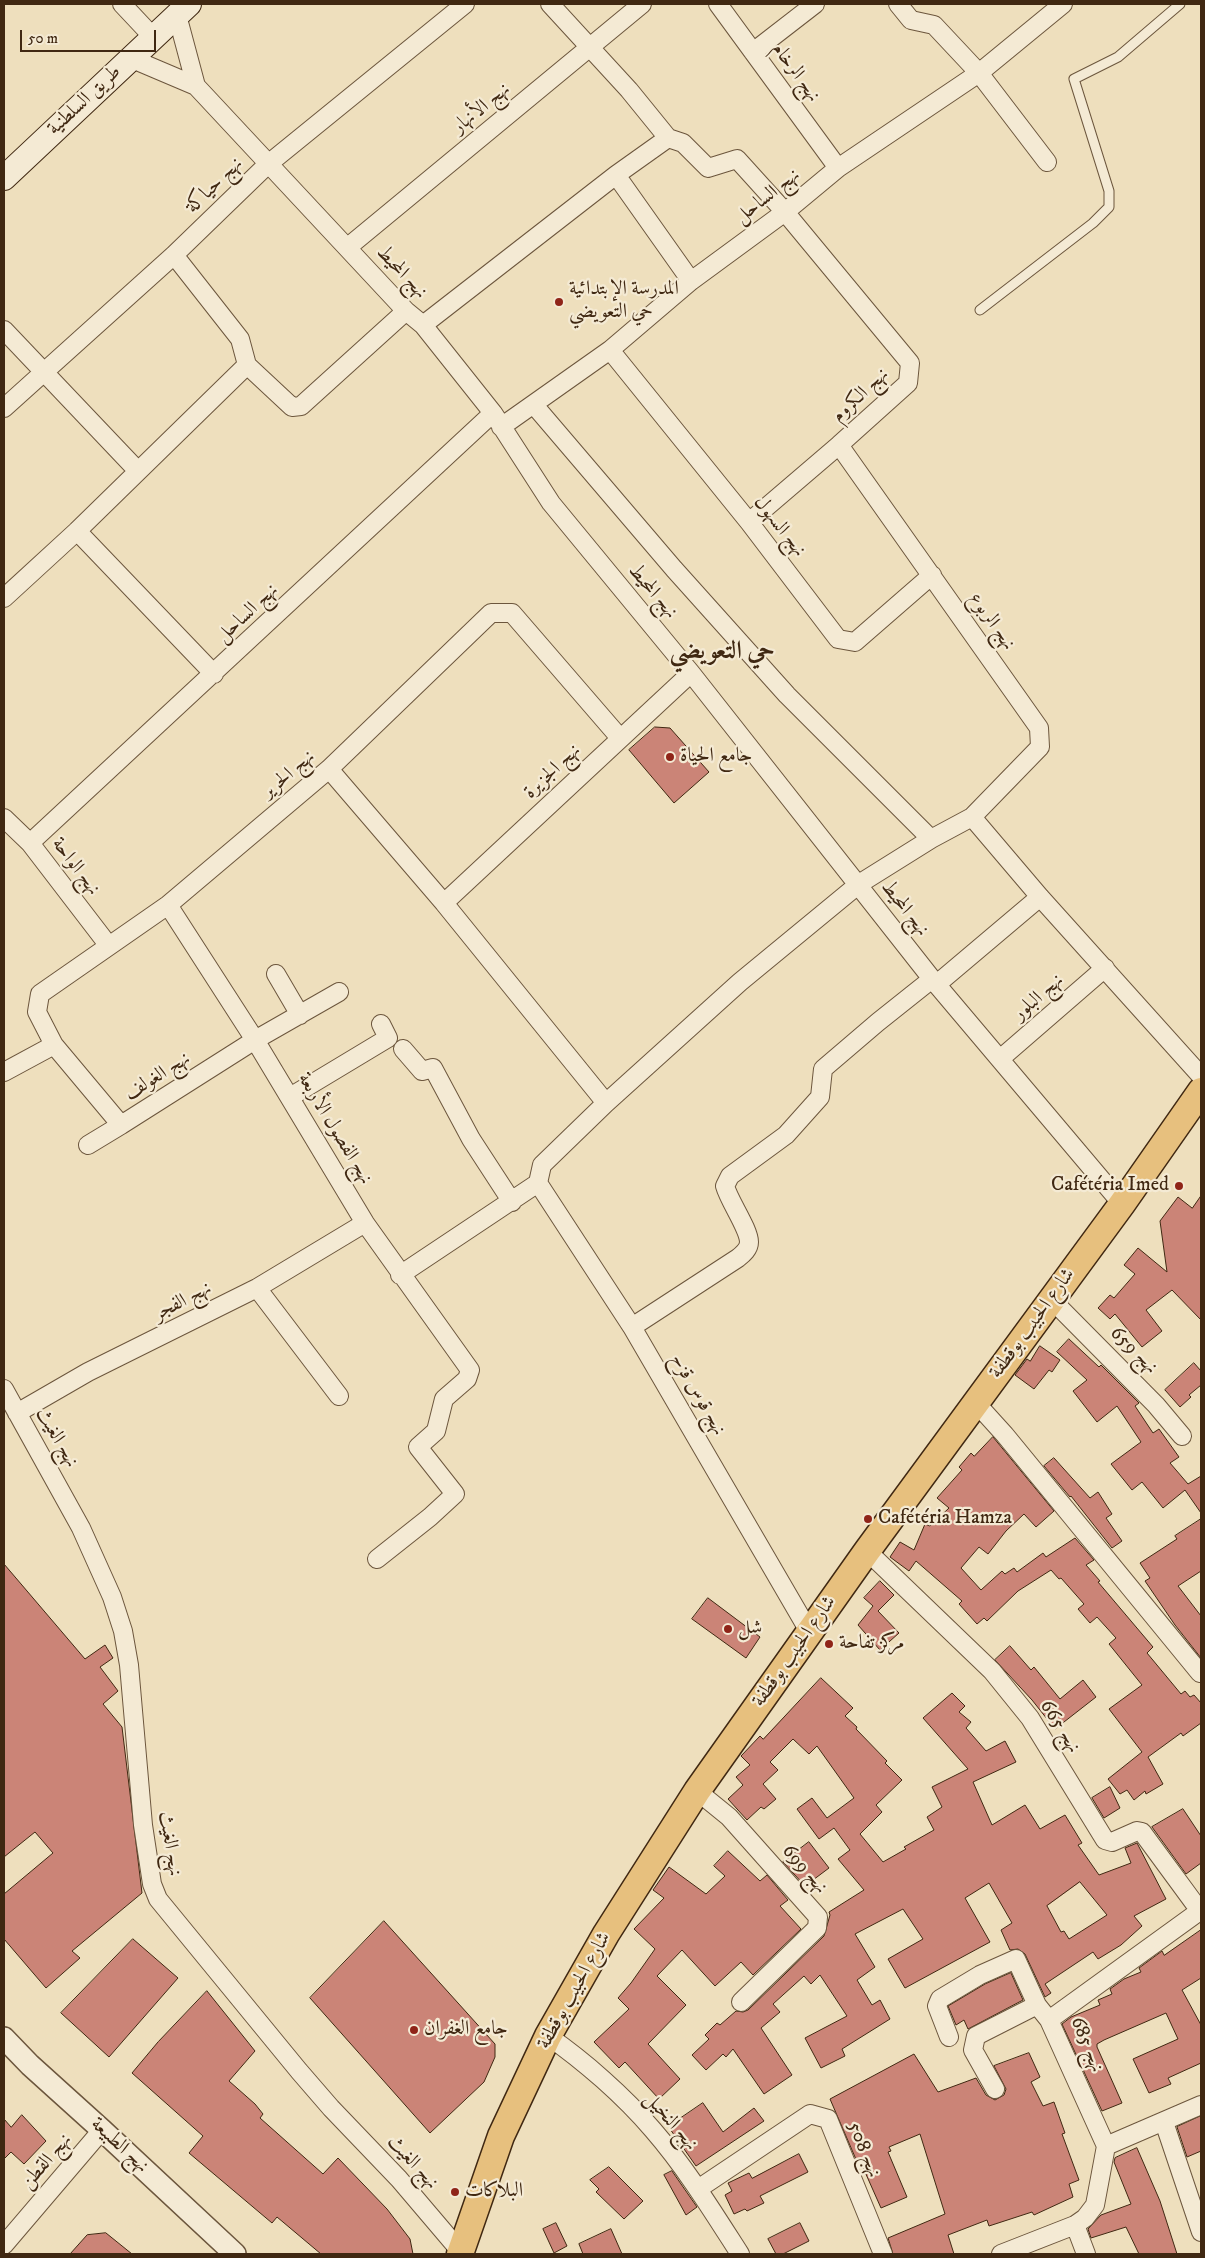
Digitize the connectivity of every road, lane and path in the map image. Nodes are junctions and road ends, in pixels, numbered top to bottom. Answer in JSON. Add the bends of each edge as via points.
{"nodes":[{"id":1,"x":122,"y":4,"type":"edge"},
{"id":2,"x":465,"y":4,"type":"edge"},
{"id":3,"x":550,"y":4,"type":"edge"},
{"id":4,"x":642,"y":4,"type":"edge"},
{"id":5,"x":718,"y":4,"type":"edge"},
{"id":6,"x":815,"y":4,"type":"edge"},
{"id":7,"x":898,"y":4,"type":"edge"},
{"id":8,"x":1063,"y":4,"type":"edge"},
{"id":9,"x":1180,"y":4,"type":"edge"},
{"id":10,"x":183,"y":9,"type":"edge"},
{"id":11,"x":153,"y":37,"type":"junction"},
{"id":12,"x":589,"y":48,"type":"junction"},
{"id":13,"x":753,"y":52,"type":"junction"},
{"id":14,"x":130,"y":58,"type":"junction"},
{"id":15,"x":979,"y":73,"type":"junction"},
{"id":16,"x":196,"y":86,"type":"junction"},
{"id":17,"x":668,"y":138,"type":"junction"},
{"id":18,"x":1047,"y":162,"type":"dead end"},
{"id":19,"x":268,"y":165,"type":"junction"},
{"id":20,"x":838,"y":168,"type":"junction"},
{"id":21,"x":616,"y":174,"type":"junction"},
{"id":22,"x":4,"y":178,"type":"edge"},
{"id":23,"x":785,"y":212,"type":"junction"},
{"id":24,"x":348,"y":247,"type":"junction"},
{"id":25,"x":174,"y":255,"type":"junction"},
{"id":26,"x":692,"y":281,"type":"junction"},
{"id":27,"x":980,"y":310,"type":"dead end"},
{"id":28,"x":406,"y":311,"type":"junction"},
{"id":29,"x":423,"y":325,"type":"junction"},
{"id":30,"x":4,"y":330,"type":"edge"},
{"id":31,"x":610,"y":350,"type":"junction"},
{"id":32,"x":247,"y":365,"type":"junction"},
{"id":33,"x":44,"y":371,"type":"junction"},
{"id":34,"x":534,"y":405,"type":"junction"},
{"id":35,"x":4,"y":408,"type":"edge"},
{"id":36,"x":497,"y":420,"type":"junction"},
{"id":37,"x":839,"y":445,"type":"junction"},
{"id":38,"x":137,"y":470,"type":"junction"},
{"id":39,"x":749,"y":522,"type":"junction"},
{"id":40,"x":78,"y":531,"type":"junction"},
{"id":41,"x":932,"y":575,"type":"junction"},
{"id":42,"x":4,"y":598,"type":"edge"},
{"id":43,"x":691,"y":673,"type":"junction"},
{"id":44,"x":214,"y":674,"type":"junction"},
{"id":45,"x":620,"y":738,"type":"junction"},
{"id":46,"x":329,"y":769,"type":"junction"},
{"id":47,"x":972,"y":817,"type":"junction"},
{"id":48,"x":4,"y":818,"type":"edge"},
{"id":49,"x":931,"y":839,"type":"junction"},
{"id":50,"x":30,"y":843,"type":"junction"},
{"id":51,"x":859,"y":884,"type":"junction"},
{"id":52,"x":1040,"y":897,"type":"junction"},
{"id":53,"x":444,"y":903,"type":"junction"},
{"id":54,"x":168,"y":905,"type":"junction"},
{"id":55,"x":109,"y":946,"type":"junction"},
{"id":56,"x":1105,"y":968,"type":"junction"},
{"id":57,"x":276,"y":974,"type":"dead end"},
{"id":58,"x":935,"y":982,"type":"junction"},
{"id":59,"x":339,"y":992,"type":"dead end"},
{"id":60,"x":300,"y":1015,"type":"junction"},
{"id":61,"x":381,"y":1024,"type":"dead end"},
{"id":62,"x":256,"y":1040,"type":"junction"},
{"id":63,"x":54,"y":1045,"type":"junction"},
{"id":64,"x":404,"y":1049,"type":"dead end"},
{"id":65,"x":1000,"y":1059,"type":"junction"},
{"id":66,"x":4,"y":1072,"type":"edge"},
{"id":67,"x":1201,"y":1076,"type":"edge"},
{"id":68,"x":1201,"y":1091,"type":"edge"},
{"id":69,"x":290,"y":1097,"type":"junction"},
{"id":70,"x":606,"y":1103,"type":"junction"},
{"id":71,"x":121,"y":1125,"type":"junction"},
{"id":72,"x":88,"y":1145,"type":"dead end"},
{"id":73,"x":538,"y":1183,"type":"junction"},
{"id":74,"x":512,"y":1202,"type":"junction"},
{"id":75,"x":1122,"y":1204,"type":"junction"},
{"id":76,"x":365,"y":1223,"type":"junction"},
{"id":77,"x":400,"y":1275,"type":"junction"},
{"id":78,"x":257,"y":1288,"type":"junction"},
{"id":79,"x":1051,"y":1300,"type":"junction"},
{"id":80,"x":632,"y":1327,"type":"junction"},
{"id":81,"x":4,"y":1389,"type":"edge"},
{"id":82,"x":339,"y":1396,"type":"dead end"},
{"id":83,"x":976,"y":1403,"type":"junction"},
{"id":84,"x":17,"y":1413,"type":"junction"},
{"id":85,"x":1182,"y":1436,"type":"dead end"},
{"id":86,"x":867,"y":1551,"type":"junction"},
{"id":87,"x":377,"y":1558,"type":"dead end"},
{"id":88,"x":810,"y":1633,"type":"junction"},
{"id":89,"x":1200,"y":1673,"type":"dead end"},
{"id":90,"x":697,"y":1791,"type":"junction"},
{"id":91,"x":1201,"y":1911,"type":"edge"},
{"id":92,"x":741,"y":2002,"type":"dead end"},
{"id":93,"x":1037,"y":2005,"type":"junction"},
{"id":94,"x":1049,"y":2020,"type":"junction"},
{"id":95,"x":548,"y":2036,"type":"junction"},
{"id":96,"x":949,"y":2037,"type":"dead end"},
{"id":97,"x":4,"y":2038,"type":"edge"},
{"id":98,"x":995,"y":2089,"type":"dead end"},
{"id":99,"x":1201,"y":2105,"type":"edge"},
{"id":100,"x":1164,"y":2122,"type":"junction"},
{"id":101,"x":102,"y":2130,"type":"junction"},
{"id":102,"x":1106,"y":2146,"type":"junction"},
{"id":103,"x":698,"y":2190,"type":"junction"},
{"id":104,"x":1075,"y":2225,"type":"junction"},
{"id":105,"x":1201,"y":2232,"type":"edge"},
{"id":106,"x":4,"y":2245,"type":"edge"},
{"id":107,"x":461,"y":2253,"type":"edge"},
{"id":108,"x":235,"y":2254,"type":"edge"},
{"id":109,"x":740,"y":2254,"type":"edge"},
{"id":110,"x":883,"y":2254,"type":"edge"},
{"id":111,"x":1001,"y":2254,"type":"edge"},
{"id":112,"x":1086,"y":2254,"type":"edge"}],
"edges":[{"from":1,"to":11,"type":"street"},
{"from":2,"to":19,"type":"street","name":"نهج حياكة"},
{"from":3,"to":12,"type":"street"},
{"from":4,"to":12,"type":"street","name":"نهج الأنهار"},
{"from":5,"to":13,"type":"street","name":"نهج الرخام"},
{"from":6,"to":13,"type":"street"},
{"from":7,"to":15,"type":"street","via":[[911,20],[934,25]]},
{"from":8,"to":15,"type":"street","name":"نهج الساحل"},
{"from":9,"to":27,"type":"lane","via":[[1118,57],[1074,80],[1109,191],[1109,207],[1093,223]]},
{"from":10,"to":11,"type":"main road","name":"طريق السلطنية"},
{"from":10,"to":16,"type":"street","name":"نهج المحيط"},
{"from":11,"to":14,"type":"main road","name":"طريق السلطنية"},
{"from":12,"to":17,"type":"street"},
{"from":12,"to":24,"type":"street","name":"نهج الأنهار"},
{"from":13,"to":20,"type":"street","name":"نهج الرخام"},
{"from":14,"to":16,"type":"street","name":"نهج المحيط"},
{"from":14,"to":22,"type":"main road","name":"طريق السلطنية"},
{"from":15,"to":18,"type":"street"},
{"from":15,"to":20,"type":"street","name":"نهج الساحل"},
{"from":16,"to":19,"type":"street","name":"نهج المحيط"},
{"from":17,"to":21,"type":"street"},
{"from":17,"to":23,"type":"street","name":"نهج الكروم","via":[[683,143],[708,168],[737,159]]},
{"from":19,"to":24,"type":"street","name":"نهج المحيط"},
{"from":19,"to":25,"type":"street","name":"نهج حياكة"},
{"from":20,"to":23,"type":"street","name":"نهج الساحل"},
{"from":21,"to":26,"type":"street"},
{"from":21,"to":29,"type":"street"},
{"from":23,"to":26,"type":"street","name":"نهج الساحل"},
{"from":23,"to":37,"type":"street","name":"نهج الكروم","via":[[910,364],[908,383]]},
{"from":24,"to":28,"type":"street","name":"نهج المحيط"},
{"from":25,"to":32,"type":"street","via":[[240,339]]},
{"from":25,"to":33,"type":"street","name":"نهج حياكة"},
{"from":26,"to":31,"type":"street","name":"نهج الساحل"},
{"from":28,"to":29,"type":"street","name":"نهج المحيط"},
{"from":28,"to":32,"type":"street","via":[[300,406],[288,405]]},
{"from":29,"to":36,"type":"street","name":"نهج المحيط"},
{"from":30,"to":33,"type":"street"},
{"from":31,"to":34,"type":"street","name":"نهج الساحل"},
{"from":31,"to":39,"type":"street","name":"نهج السهول"},
{"from":32,"to":38,"type":"street"},
{"from":33,"to":35,"type":"street","name":"نهج حياكة"},
{"from":33,"to":38,"type":"street"},
{"from":34,"to":36,"type":"street","name":"نهج الساحل"},
{"from":34,"to":49,"type":"street","via":[[787,695]]},
{"from":36,"to":43,"type":"street","name":"نهج المحيط","via":[[551,503]]},
{"from":36,"to":44,"type":"street","name":"نهج الساحل"},
{"from":37,"to":39,"type":"street","name":"نهج الكروم"},
{"from":37,"to":41,"type":"street","name":"نهج الربوع"},
{"from":38,"to":40,"type":"street"},
{"from":39,"to":41,"type":"street","name":"نهج السهول","via":[[838,639],[855,642]]},
{"from":40,"to":42,"type":"street"},
{"from":40,"to":44,"type":"street"},
{"from":41,"to":47,"type":"street","name":"نهج الربوع","via":[[1039,728],[1040,747]]},
{"from":43,"to":45,"type":"street","name":"نهج الجزيرة"},
{"from":43,"to":51,"type":"street","name":"نهج المحيط"},
{"from":44,"to":50,"type":"street","name":"نهج الساحل"},
{"from":45,"to":46,"type":"street","name":"نهج الحرير","via":[[512,613],[491,613]]},
{"from":45,"to":53,"type":"street","name":"نهج الجزيرة"},
{"from":46,"to":53,"type":"street"},
{"from":46,"to":54,"type":"street","name":"نهج الحرير"},
{"from":47,"to":49,"type":"street","name":"نهج الربوع"},
{"from":47,"to":52,"type":"street"},
{"from":48,"to":50,"type":"street","name":"نهج الواحة"},
{"from":49,"to":51,"type":"street","name":"نهج الربوع"},
{"from":50,"to":55,"type":"street","name":"نهج الواحة"},
{"from":51,"to":58,"type":"street","name":"نهج المحيط"},
{"from":51,"to":70,"type":"street","name":"نهج الربوع","via":[[740,982]]},
{"from":52,"to":56,"type":"street"},
{"from":52,"to":58,"type":"street"},
{"from":53,"to":70,"type":"street"},
{"from":54,"to":55,"type":"street","name":"نهج الحرير"},
{"from":54,"to":62,"type":"street","name":"نهج الفصول الأربعة"},
{"from":55,"to":63,"type":"street","name":"نهج الحرير","via":[[40,994],[37,1012]]},
{"from":56,"to":65,"type":"street","name":"نهج البلور"},
{"from":56,"to":67,"type":"street"},
{"from":57,"to":60,"type":"street"},
{"from":58,"to":65,"type":"street","name":"نهج المحيط"},
{"from":58,"to":80,"type":"street","via":[[878,1022],[824,1069],[820,1097],[786,1135],[730,1176],[725,1186],[748,1234],[747,1249]]},
{"from":59,"to":60,"type":"street","name":"نهج الغولف"},
{"from":60,"to":62,"type":"street","name":"نهج الغولف"},
{"from":61,"to":69,"type":"street","via":[[388,1038]]},
{"from":62,"to":69,"type":"street","name":"نهج الفصول الأربعة"},
{"from":62,"to":71,"type":"street","name":"نهج الغولف"},
{"from":63,"to":66,"type":"street"},
{"from":63,"to":71,"type":"street","name":"نهج الغولف"},
{"from":64,"to":74,"type":"street","via":[[422,1071],[433,1068],[471,1139]]},
{"from":65,"to":75,"type":"street","name":"نهج المحيط"},
{"from":68,"to":75,"type":"main road","name":"شارع الحبيب بوقطفة"},
{"from":69,"to":76,"type":"street","name":"نهج الفصول الأربعة"},
{"from":70,"to":73,"type":"street","name":"نهج الربوع","via":[[542,1165]]},
{"from":71,"to":72,"type":"street"},
{"from":73,"to":74,"type":"street"},
{"from":73,"to":80,"type":"street","name":"نهج قوس قزح"},
{"from":74,"to":77,"type":"street"},
{"from":75,"to":79,"type":"main road","name":"شارع الحبيب بوقطفة"},
{"from":76,"to":77,"type":"street","name":"نهج الفصول الأربعة"},
{"from":76,"to":78,"type":"street","name":"نهج الفجر"},
{"from":77,"to":87,"type":"street","name":"نهج الفصول الأربعة","via":[[470,1370],[467,1379],[444,1399],[436,1431],[418,1447],[454,1494]]},
{"from":78,"to":82,"type":"street"},
{"from":78,"to":84,"type":"street","name":"نهج الفجر","via":[[88,1372]]},
{"from":79,"to":83,"type":"main road","name":"شارع الحبيب بوقطفة"},
{"from":79,"to":85,"type":"street","name":"نهج 659","via":[[1156,1405]]},
{"from":80,"to":88,"type":"street","name":"نهج قوس قزح"},
{"from":81,"to":84,"type":"street","name":"نهج الغيث"},
{"from":83,"to":86,"type":"main road","name":"شارع الحبيب بوقطفة"},
{"from":83,"to":89,"type":"street"},
{"from":84,"to":107,"type":"street","name":"نهج الغيث","via":[[81,1528],[112,1597],[123,1631],[143,1825],[152,1884],[158,1899],[312,2086]]},
{"from":86,"to":88,"type":"main road","name":"شارع الحبيب بوقطفة"},
{"from":86,"to":91,"type":"street","name":"نهج 665","via":[[1003,1684],[1030,1718],[1104,1840],[1112,1842],[1134,1832],[1142,1832]]},
{"from":88,"to":90,"type":"main road","name":"شارع الحبيب بوقطفة"},
{"from":90,"to":92,"type":"street","name":"نهج 699","via":[[729,1818],[818,1917],[816,1928]]},
{"from":90,"to":95,"type":"main road","name":"شارع الحبيب بوقطفة","via":[[606,1934]]},
{"from":91,"to":94,"type":"street","name":"نهج 685"},
{"from":93,"to":94,"type":"street"},
{"from":93,"to":96,"type":"street","via":[[1016,1959],[980,1975],[940,1999],[937,2006]]},
{"from":93,"to":98,"type":"street","via":[[976,2036],[973,2050]]},
{"from":94,"to":102,"type":"street","name":"نهج 685"},
{"from":95,"to":103,"type":"street","name":"نهج النخيل","via":[[581,2059],[652,2129]]},
{"from":95,"to":107,"type":"main road","name":"شارع الحبيب بوقطفة","via":[[501,2136]]},
{"from":97,"to":101,"type":"street","name":"نهج الطبيعة"},
{"from":99,"to":100,"type":"street"},
{"from":100,"to":102,"type":"street"},
{"from":100,"to":105,"type":"street"},
{"from":101,"to":106,"type":"street","name":"نهج القطن"},
{"from":101,"to":108,"type":"street","name":"نهج الطبيعة"},
{"from":102,"to":104,"type":"street","via":[[1095,2205]]},
{"from":103,"to":109,"type":"street","name":"نهج النخيل"},
{"from":103,"to":110,"type":"street","name":"نهج 508","via":[[810,2114],[828,2119]]},
{"from":104,"to":111,"type":"street"},
{"from":104,"to":112,"type":"street"}]}
